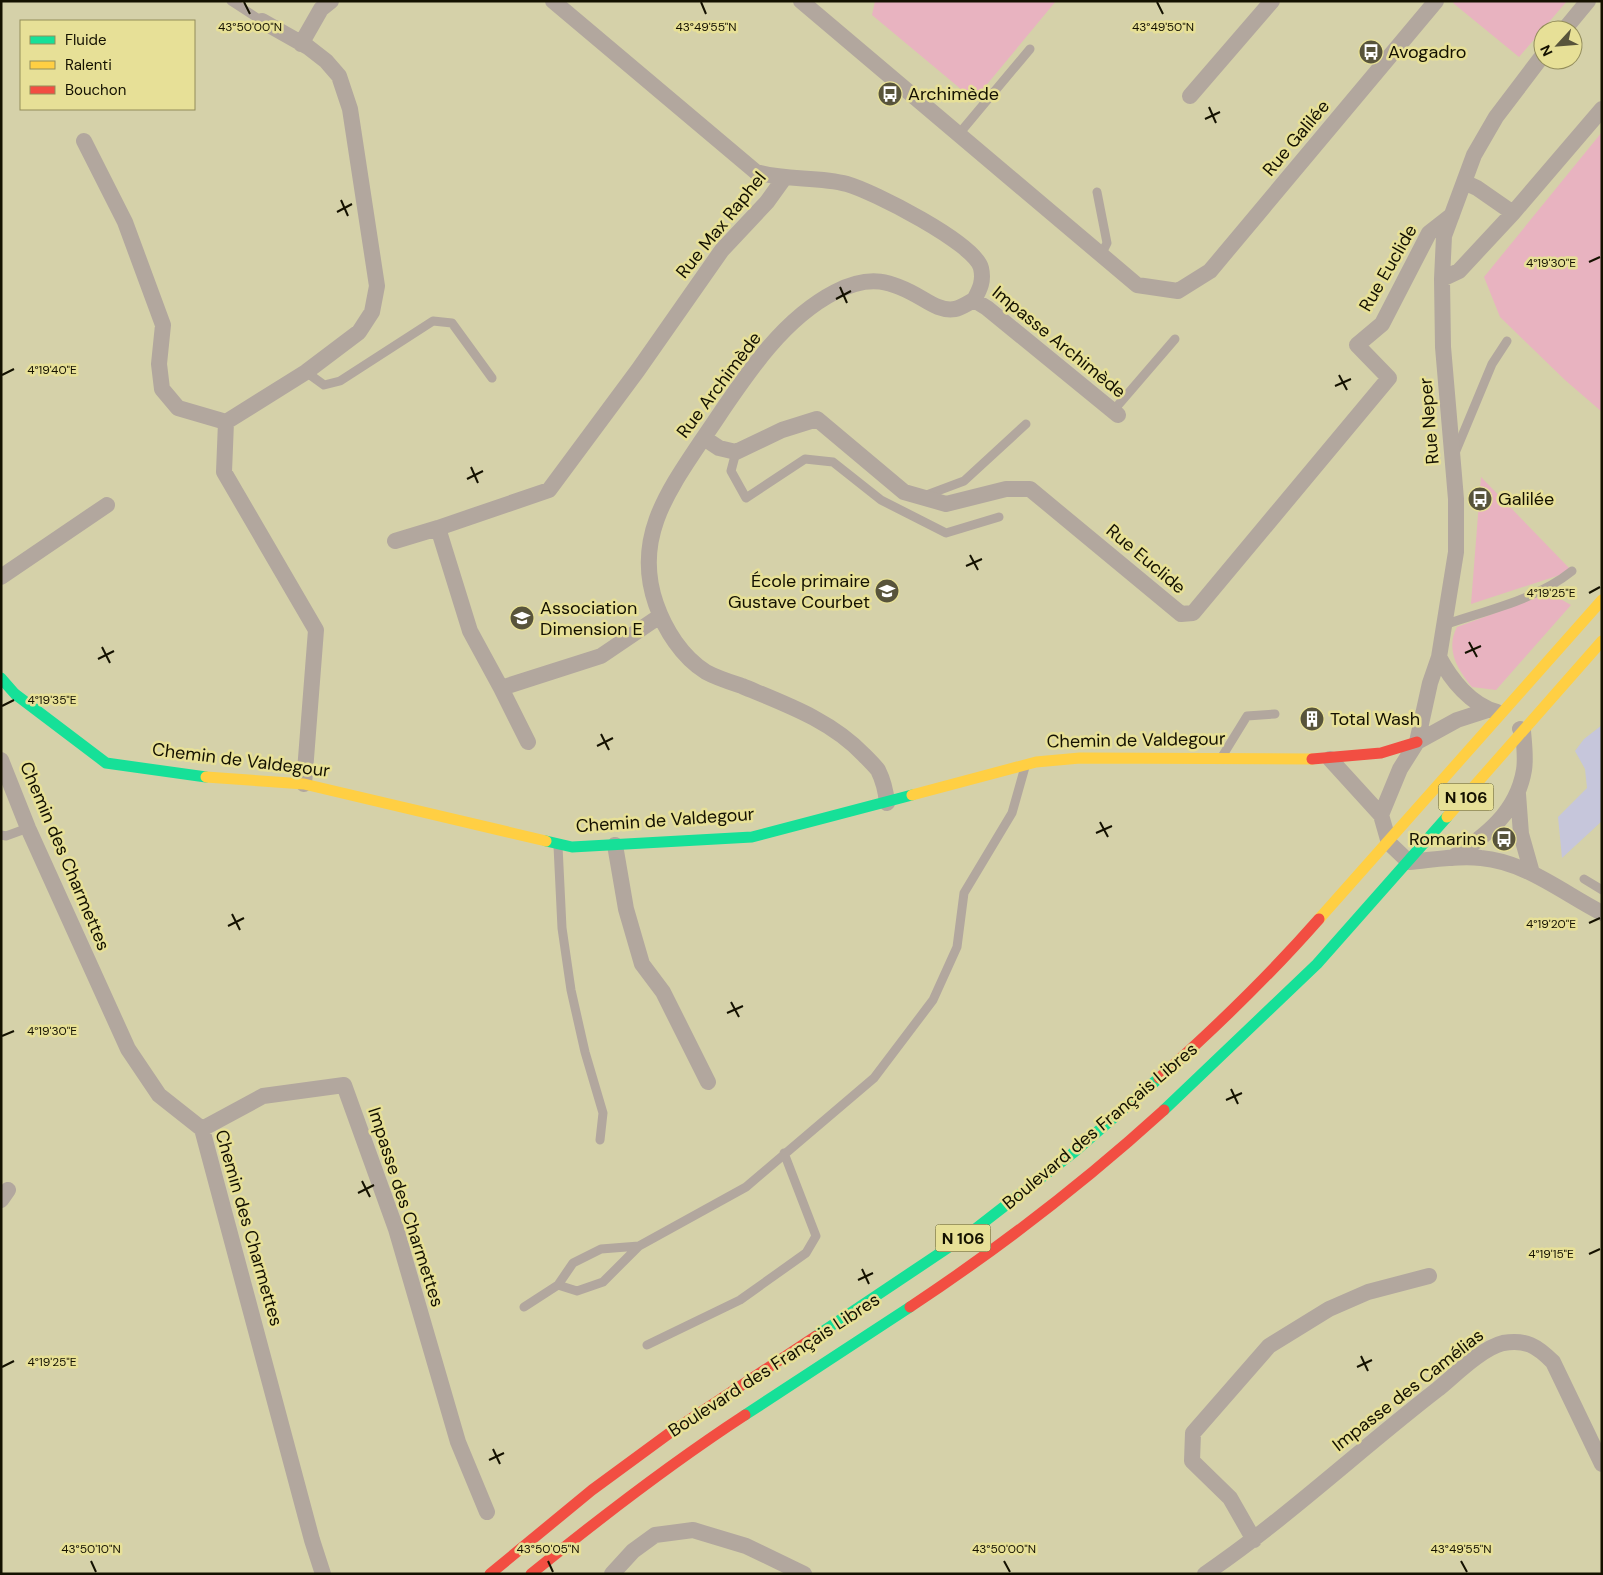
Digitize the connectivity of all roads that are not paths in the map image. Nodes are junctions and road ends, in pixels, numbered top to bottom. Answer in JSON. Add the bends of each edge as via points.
{"nodes":[{"id":1,"x":231,"y":1,"type":"edge"},
{"id":2,"x":330,"y":1,"type":"edge"},
{"id":3,"x":553,"y":1,"type":"edge"},
{"id":4,"x":801,"y":1,"type":"edge"},
{"id":5,"x":1272,"y":1,"type":"edge"},
{"id":6,"x":1436,"y":1,"type":"edge"},
{"id":7,"x":1588,"y":1,"type":"edge"},
{"id":8,"x":817,"y":6,"type":"edge"},
{"id":9,"x":1572,"y":20,"type":"edge"},
{"id":10,"x":262,"y":21,"type":"joint"},
{"id":11,"x":301,"y":44,"type":"junction"},
{"id":12,"x":1030,"y":49,"type":"dead end"},
{"id":13,"x":1533,"y":69,"type":"edge"},
{"id":14,"x":1190,"y":96,"type":"dead end"},
{"id":15,"x":1602,"y":109,"type":"edge"},
{"id":16,"x":958,"y":135,"type":"junction"},
{"id":17,"x":84,"y":141,"type":"dead end"},
{"id":18,"x":785,"y":177,"type":"junction"},
{"id":19,"x":1464,"y":182,"type":"junction"},
{"id":20,"x":1097,"y":192,"type":"dead end"},
{"id":21,"x":1513,"y":213,"type":"junction"},
{"id":22,"x":1452,"y":215,"type":"junction"},
{"id":23,"x":1101,"y":255,"type":"junction"},
{"id":24,"x":1442,"y":280,"type":"junction"},
{"id":25,"x":974,"y":300,"type":"junction"},
{"id":26,"x":1175,"y":339,"type":"dead end"},
{"id":27,"x":1507,"y":341,"type":"dead end"},
{"id":28,"x":306,"y":372,"type":"junction"},
{"id":29,"x":492,"y":378,"type":"dead end"},
{"id":30,"x":1116,"y":413,"type":"joint"},
{"id":31,"x":226,"y":422,"type":"junction"},
{"id":32,"x":1026,"y":424,"type":"dead end"},
{"id":33,"x":704,"y":438,"type":"junction"},
{"id":34,"x":736,"y":452,"type":"junction"},
{"id":35,"x":1452,"y":461,"type":"junction"},
{"id":36,"x":922,"y":497,"type":"junction"},
{"id":37,"x":107,"y":506,"type":"dead end"},
{"id":38,"x":999,"y":517,"type":"dead end"},
{"id":39,"x":438,"y":528,"type":"junction"},
{"id":40,"x":395,"y":541,"type":"dead end"},
{"id":41,"x":1572,"y":571,"type":"dead end"},
{"id":42,"x":1,"y":576,"type":"edge"},
{"id":43,"x":1602,"y":600,"type":"edge"},
{"id":44,"x":660,"y":616,"type":"junction"},
{"id":45,"x":1444,"y":625,"type":"junction"},
{"id":46,"x":1602,"y":641,"type":"edge"},
{"id":47,"x":1439,"y":657,"type":"junction"},
{"id":48,"x":3,"y":687,"type":"edge"},
{"id":49,"x":501,"y":688,"type":"junction"},
{"id":50,"x":1495,"y":712,"type":"junction"},
{"id":51,"x":1275,"y":714,"type":"dead end"},
{"id":52,"x":1523,"y":731,"type":"junction"},
{"id":53,"x":528,"y":742,"type":"dead end"},
{"id":54,"x":1417,"y":742,"type":"junction"},
{"id":55,"x":1222,"y":758,"type":"junction"},
{"id":56,"x":1330,"y":759,"type":"junction"},
{"id":57,"x":1,"y":760,"type":"edge"},
{"id":58,"x":1026,"y":764,"type":"junction"},
{"id":59,"x":304,"y":784,"type":"junction"},
{"id":60,"x":1518,"y":794,"type":"junction"},
{"id":61,"x":888,"y":803,"type":"junction"},
{"id":62,"x":1382,"y":815,"type":"junction"},
{"id":63,"x":28,"y":828,"type":"junction"},
{"id":64,"x":1,"y":835,"type":"edge"},
{"id":65,"x":1388,"y":843,"type":"junction"},
{"id":66,"x":558,"y":844,"type":"junction"},
{"id":67,"x":615,"y":845,"type":"junction"},
{"id":68,"x":1452,"y":858,"type":"junction"},
{"id":69,"x":1409,"y":862,"type":"junction"},
{"id":70,"x":1532,"y":873,"type":"junction"},
{"id":71,"x":1584,"y":879,"type":"dead end"},
{"id":72,"x":1602,"y":890,"type":"edge"},
{"id":73,"x":1602,"y":913,"type":"edge"},
{"id":74,"x":708,"y":1082,"type":"dead end"},
{"id":75,"x":202,"y":1129,"type":"junction"},
{"id":76,"x":600,"y":1140,"type":"dead end"},
{"id":77,"x":784,"y":1153,"type":"junction"},
{"id":78,"x":639,"y":1246,"type":"junction"},
{"id":79,"x":1429,"y":1276,"type":"dead end"},
{"id":80,"x":558,"y":1285,"type":"junction"},
{"id":81,"x":524,"y":1307,"type":"dead end"},
{"id":82,"x":647,"y":1345,"type":"dead end"},
{"id":83,"x":1602,"y":1464,"type":"edge"},
{"id":84,"x":487,"y":1512,"type":"dead end"},
{"id":85,"x":1254,"y":1540,"type":"junction"},
{"id":86,"x":324,"y":1574,"type":"edge"},
{"id":87,"x":490,"y":1574,"type":"edge"},
{"id":88,"x":531,"y":1574,"type":"edge"},
{"id":89,"x":612,"y":1574,"type":"edge"},
{"id":90,"x":804,"y":1574,"type":"edge"},
{"id":91,"x":1205,"y":1574,"type":"edge"}],
"edges":[{"from":1,"to":10,"type":"lane"},
{"from":2,"to":11,"type":"street","via":[[321,9]]},
{"from":3,"to":18,"type":"street","name":"Rue Max Raphel","via":[[756,172]]},
{"from":4,"to":8,"type":"street"},
{"from":5,"to":14,"type":"street"},
{"from":6,"to":23,"type":"street","name":"Rue Galilée","via":[[1210,271],[1178,291],[1137,285]]},
{"from":7,"to":9,"type":"street"},
{"from":8,"to":16,"type":"street","via":[[847,42]]},
{"from":10,"to":11,"type":"street"},
{"from":11,"to":28,"type":"street","via":[[326,61],[339,76],[350,110],[378,286],[372,312],[359,332]]},
{"from":12,"to":16,"type":"lane"},
{"from":13,"to":19,"type":"street","via":[[1496,117],[1474,155]]},
{"from":15,"to":21,"type":"street"},
{"from":16,"to":23,"type":"street"},
{"from":17,"to":31,"type":"street","via":[[125,222],[163,325],[159,364],[162,389],[178,408]]},
{"from":18,"to":25,"type":"street","via":[[848,184],[944,232],[970,252],[981,266],[983,284]]},
{"from":18,"to":39,"type":"street","name":"Rue Max Raphel","via":[[767,202],[722,250],[549,490]]},
{"from":19,"to":21,"type":"street"},
{"from":19,"to":22,"type":"street"},
{"from":20,"to":23,"type":"lane","via":[[1107,243]]},
{"from":21,"to":24,"type":"street","via":[[1459,271]]},
{"from":22,"to":24,"type":"street","via":[[1444,236]]},
{"from":22,"to":36,"type":"street","name":"Rue Euclide","via":[[1429,233],[1382,324],[1357,345],[1389,378],[1193,613],[1181,614],[1030,489],[1006,489],[946,504]]},
{"from":24,"to":35,"type":"street","name":"Rue Neper","via":[[1445,387]]},
{"from":25,"to":30,"type":"street","name":"Impasse Archimède"},
{"from":25,"to":33,"type":"street","name":"Rue Archimède","via":[[954,309],[937,307],[906,289],[879,280],[855,284],[836,292],[794,320],[758,362]]},
{"from":26,"to":30,"type":"lane"},
{"from":27,"to":35,"type":"lane","via":[[1492,364]]},
{"from":28,"to":29,"type":"lane","via":[[324,385],[340,381],[433,321],[452,323]]},
{"from":28,"to":31,"type":"street"},
{"from":31,"to":59,"type":"street","via":[[224,472],[316,630]]},
{"from":32,"to":36,"type":"lane","via":[[964,481]]},
{"from":33,"to":34,"type":"street","via":[[720,448]]},
{"from":33,"to":44,"type":"street","name":"Rue Archimède","via":[[659,510],[650,534],[648,569]]},
{"from":34,"to":36,"type":"street","name":"Rue Euclide","via":[[782,430],[817,419],[904,492]]},
{"from":34,"to":38,"type":"lane","via":[[731,471],[746,498],[805,459],[833,462],[881,500],[946,533]]},
{"from":35,"to":45,"type":"street","name":"Rue Neper","via":[[1456,552]]},
{"from":37,"to":42,"type":"street"},
{"from":39,"to":40,"type":"street","name":"Rue Max Raphel"},
{"from":39,"to":49,"type":"street","via":[[470,631]]},
{"from":41,"to":45,"type":"lane","via":[[1555,585],[1532,595]]},
{"from":43,"to":50,"type":"main road","name":"Boulevard des Français Libres","number":"N 106"},
{"from":44,"to":49,"type":"street","via":[[601,656]]},
{"from":44,"to":61,"type":"street","name":"Rue Archimède","via":[[678,648],[706,671],[808,714],[849,739],[877,769]]},
{"from":45,"to":47,"type":"street","name":"Rue Neper"},
{"from":46,"to":52,"type":"main road","name":"Boulevard des Français Libres","number":"N 106"},
{"from":47,"to":50,"type":"street","via":[[1454,683]]},
{"from":47,"to":54,"type":"street","name":"Rue Neper"},
{"from":48,"to":59,"type":"main road","name":"Chemin de Valdegour","via":[[106,763],[182,775]]},
{"from":49,"to":53,"type":"street"},
{"from":50,"to":52,"type":"street"},
{"from":50,"to":54,"type":"street","via":[[1457,720]]},
{"from":50,"to":65,"type":"main road","name":"Boulevard des Français Libres","number":"N 106"},
{"from":51,"to":55,"type":"lane","via":[[1247,716]]},
{"from":52,"to":60,"type":"street","via":[[1524,768]]},
{"from":52,"to":69,"type":"main road","name":"Boulevard des Français Libres","number":"N 106"},
{"from":54,"to":56,"type":"main road","name":"Chemin de Valdegour","via":[[1381,753]]},
{"from":54,"to":62,"type":"street","via":[[1400,769]]},
{"from":55,"to":56,"type":"main road","name":"Chemin de Valdegour"},
{"from":55,"to":58,"type":"main road","name":"Chemin de Valdegour","via":[[1080,758]]},
{"from":56,"to":62,"type":"street"},
{"from":57,"to":63,"type":"street","name":"Chemin des Charmettes"},
{"from":58,"to":61,"type":"main road","name":"Chemin de Valdegour"},
{"from":58,"to":77,"type":"lane","via":[[1012,813],[964,893],[957,947],[933,1000],[874,1078]]},
{"from":59,"to":66,"type":"main road","name":"Chemin de Valdegour"},
{"from":60,"to":68,"type":"street","via":[[1495,827]]},
{"from":60,"to":70,"type":"street","via":[[1520,834]]},
{"from":61,"to":67,"type":"main road","name":"Chemin de Valdegour","via":[[752,837]]},
{"from":62,"to":65,"type":"street"},
{"from":63,"to":64,"type":"lane"},
{"from":63,"to":75,"type":"street","name":"Chemin des Charmettes","via":[[128,1049],[159,1095]]},
{"from":65,"to":69,"type":"street"},
{"from":65,"to":87,"type":"main road","name":"Boulevard des Français Libres","number":"N 106","via":[[1287,955],[1207,1035],[1073,1153],[970,1233],[671,1432],[592,1490]]},
{"from":66,"to":67,"type":"main road","name":"Chemin de Valdegour","via":[[572,847]]},
{"from":66,"to":76,"type":"lane","via":[[562,928],[571,990],[603,1113]]},
{"from":67,"to":74,"type":"street","via":[[626,909],[642,964],[663,992]]},
{"from":68,"to":69,"type":"street"},
{"from":68,"to":70,"type":"street","via":[[1499,860]]},
{"from":69,"to":88,"type":"main road","name":"Boulevard des Français Libres","number":"N 106","via":[[1317,964],[1221,1058],[1091,1172],[931,1293],[684,1455]]},
{"from":70,"to":73,"type":"street"},
{"from":71,"to":72,"type":"lane"},
{"from":75,"to":84,"type":"street","name":"Impasse des Charmettes","via":[[263,1096],[344,1085],[396,1229],[458,1442]]},
{"from":75,"to":86,"type":"street","name":"Chemin des Charmettes","via":[[312,1540]]},
{"from":77,"to":78,"type":"lane","via":[[746,1187]]},
{"from":77,"to":82,"type":"lane","via":[[816,1236],[806,1253],[740,1300]]},
{"from":78,"to":80,"type":"lane","via":[[594,1252],[572,1263]]},
{"from":78,"to":80,"type":"lane","via":[[603,1282],[577,1291]]},
{"from":79,"to":85,"type":"street","via":[[1368,1292],[1328,1309],[1269,1346],[1193,1433],[1192,1461],[1230,1498]]},
{"from":80,"to":81,"type":"lane"},
{"from":83,"to":85,"type":"street","name":"Impasse des Camélias","via":[[1553,1362],[1525,1342],[1501,1344],[1428,1396]]},
{"from":85,"to":91,"type":"street","name":"Impasse des Camélias"},
{"from":89,"to":90,"type":"street","via":[[633,1551],[656,1536],[693,1530],[746,1546]]}]}
